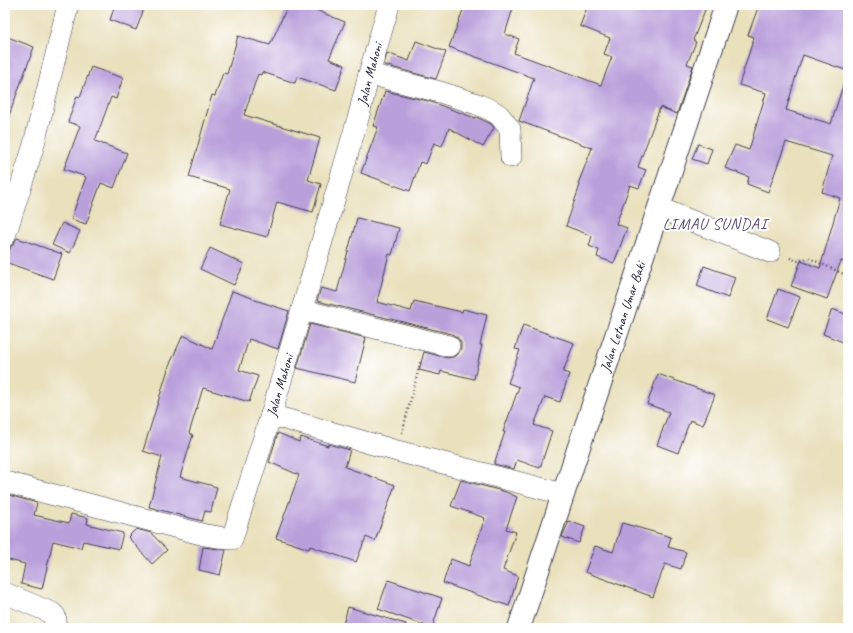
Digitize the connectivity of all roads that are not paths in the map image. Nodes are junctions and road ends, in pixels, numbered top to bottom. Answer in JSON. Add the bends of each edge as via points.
{"nodes":[{"id":1,"x":68,"y":5,"type":"edge"},
{"id":2,"x":389,"y":5,"type":"edge"},
{"id":3,"x":726,"y":5,"type":"edge"},
{"id":4,"x":369,"y":74,"type":"junction"},
{"id":5,"x":511,"y":157,"type":"dead end"},
{"id":6,"x":659,"y":208,"type":"junction"},
{"id":7,"x":5,"y":236,"type":"edge"},
{"id":8,"x":770,"y":252,"type":"road end"},
{"id":9,"x":302,"y":310,"type":"junction"},
{"id":10,"x":449,"y":346,"type":"dead end"},
{"id":11,"x":271,"y":415,"type":"junction"},
{"id":12,"x":5,"y":482,"type":"edge"},
{"id":13,"x":563,"y":494,"type":"junction"},
{"id":14,"x":5,"y":593,"type":"edge"},
{"id":15,"x":53,"y":628,"type":"edge"},
{"id":16,"x":519,"y":628,"type":"edge"}],
"edges":[{"from":1,"to":7,"type":"street","via":[[33,148]]},
{"from":2,"to":4,"type":"street","name":"Jalan Mahoni"},
{"from":3,"to":6,"type":"street","name":"Jalan Letnan Umar Baki"},
{"from":4,"to":5,"type":"street","via":[[440,92],[491,110],[499,115],[510,129]]},
{"from":4,"to":9,"type":"street","name":"Jalan Mahoni"},
{"from":6,"to":8,"type":"street"},
{"from":6,"to":13,"type":"street","name":"Jalan Letnan Umar Baki"},
{"from":9,"to":10,"type":"street"},
{"from":9,"to":11,"type":"street","name":"Jalan Mahoni"},
{"from":11,"to":12,"type":"street","name":"Jalan Mahoni","via":[[232,539]]},
{"from":11,"to":13,"type":"street"},
{"from":13,"to":16,"type":"street","name":"Jalan Letnan Umar Baki"},
{"from":14,"to":15,"type":"street","via":[[52,613],[56,620]]}]}
